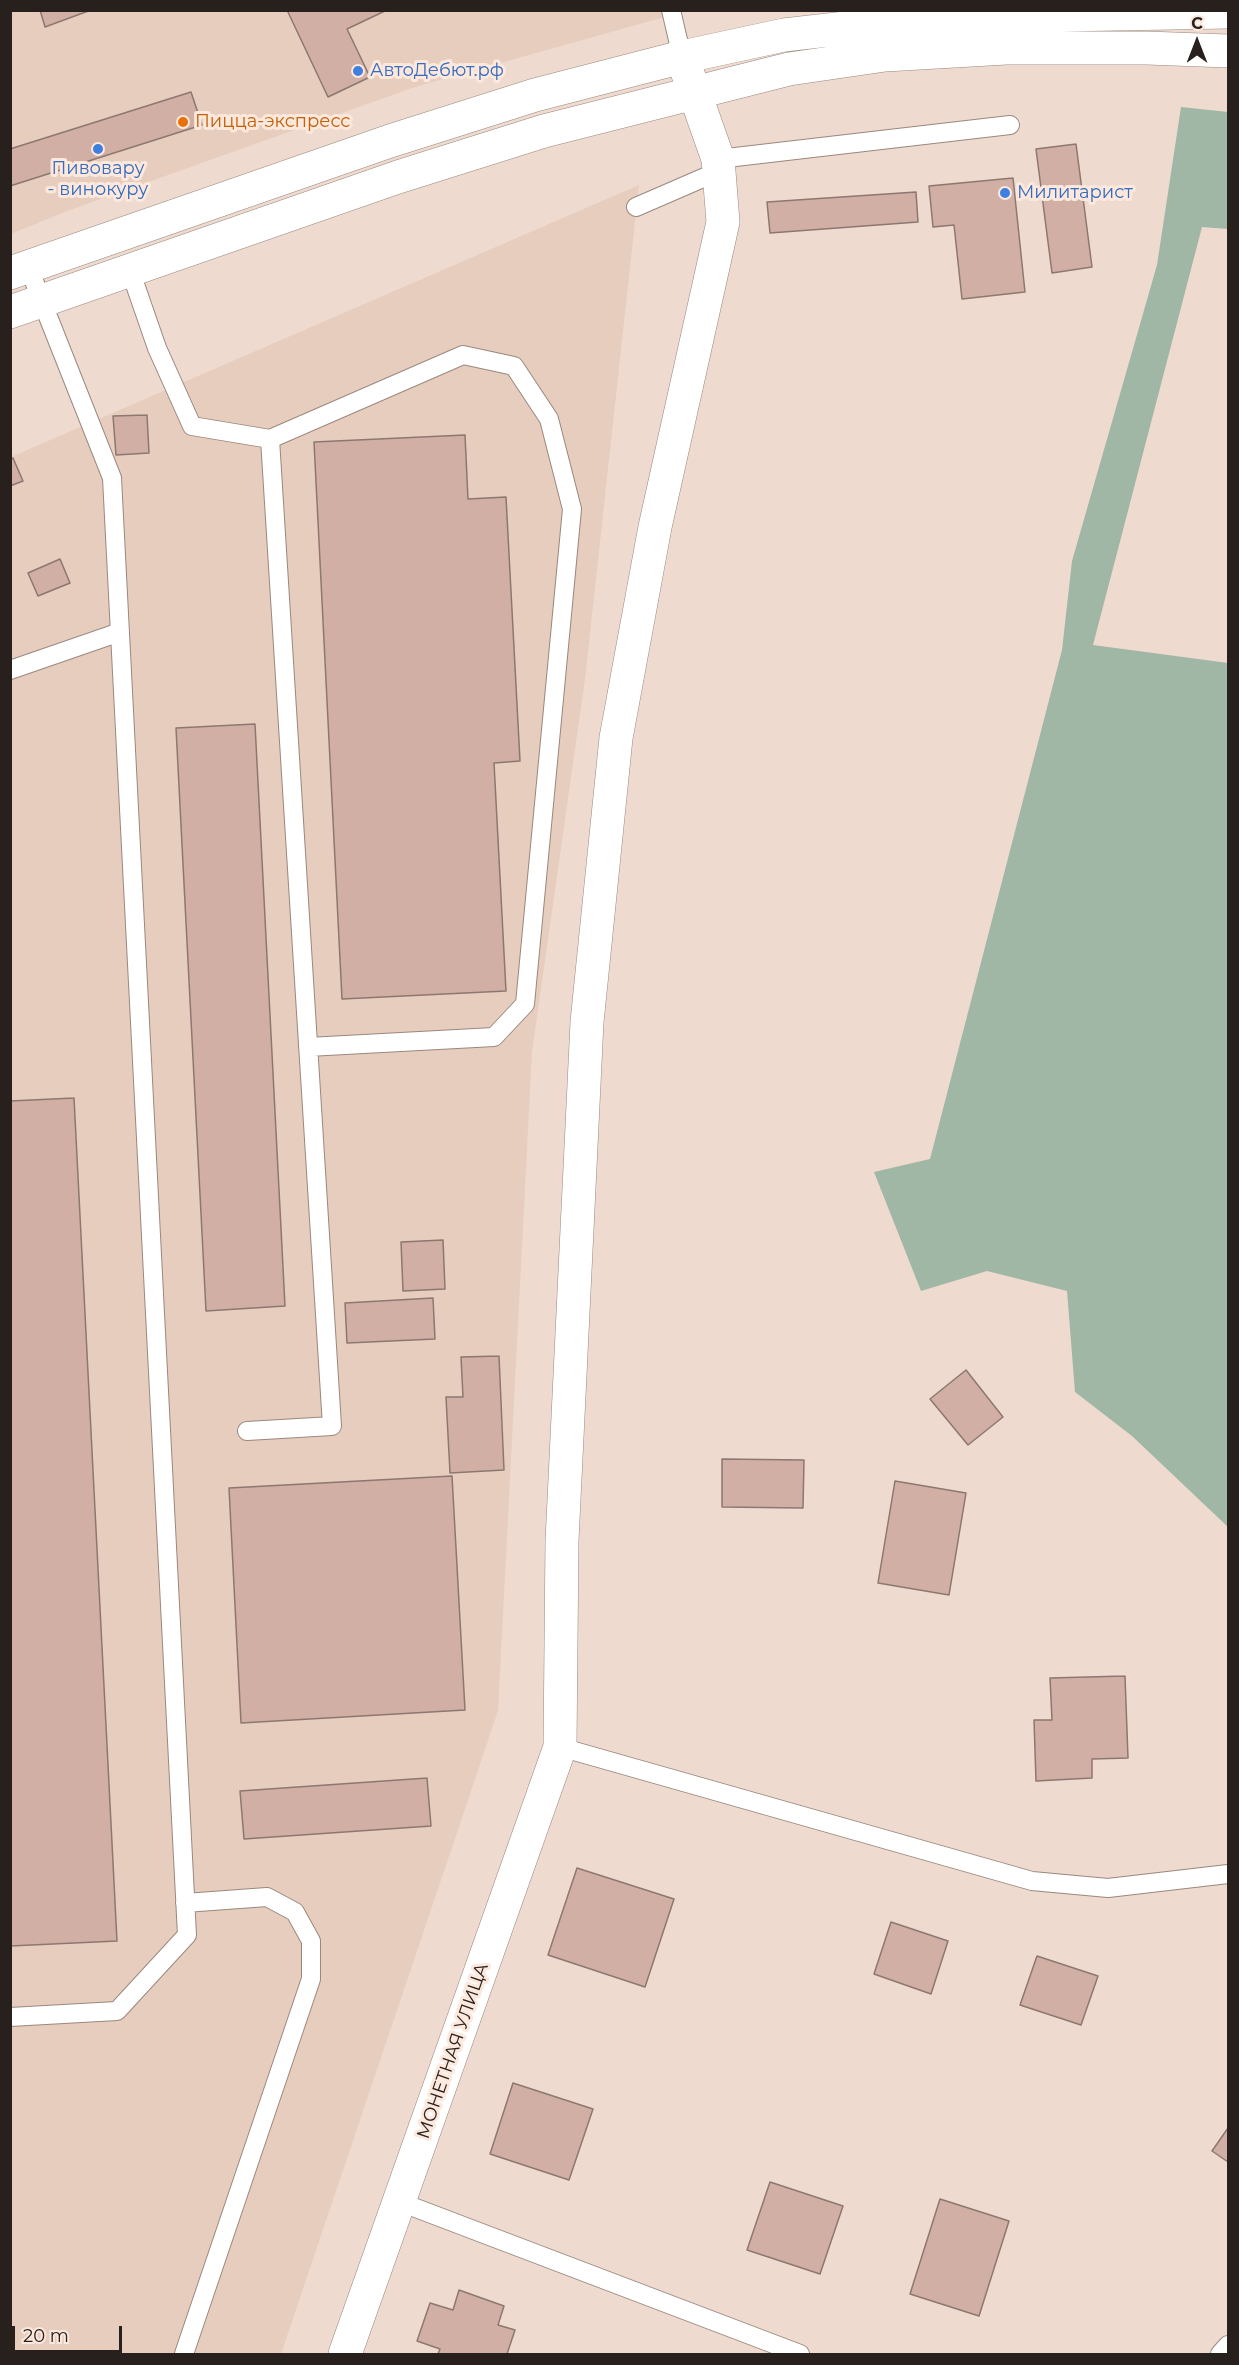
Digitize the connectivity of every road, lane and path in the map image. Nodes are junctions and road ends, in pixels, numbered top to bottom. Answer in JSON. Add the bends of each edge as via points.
{"nodes":[{"id":1,"x":671,"y":10,"type":"edge"},
{"id":2,"x":1228,"y":12,"type":"edge"},
{"id":3,"x":1228,"y":51,"type":"edge"},
{"id":4,"x":682,"y":57,"type":"junction"},
{"id":5,"x":694,"y":91,"type":"junction"},
{"id":6,"x":1010,"y":125,"type":"dead end"},
{"id":7,"x":718,"y":165,"type":"junction"},
{"id":8,"x":636,"y":207,"type":"dead end"},
{"id":9,"x":19,"y":269,"type":"edge"},
{"id":10,"x":130,"y":270,"type":"junction"},
{"id":11,"x":41,"y":301,"type":"junction"},
{"id":12,"x":10,"y":312,"type":"edge"},
{"id":13,"x":270,"y":439,"type":"junction"},
{"id":14,"x":120,"y":632,"type":"junction"},
{"id":15,"x":10,"y":670,"type":"edge"},
{"id":16,"x":308,"y":1047,"type":"junction"},
{"id":17,"x":247,"y":1431,"type":"dead end"},
{"id":18,"x":560,"y":1747,"type":"junction"},
{"id":19,"x":1228,"y":1874,"type":"edge"},
{"id":20,"x":185,"y":1903,"type":"junction"},
{"id":21,"x":10,"y":2017,"type":"edge"},
{"id":22,"x":400,"y":2202,"type":"junction"},
{"id":23,"x":1228,"y":2345,"type":"edge"},
{"id":24,"x":184,"y":2355,"type":"edge"},
{"id":25,"x":345,"y":2355,"type":"edge"},
{"id":26,"x":800,"y":2355,"type":"edge"},
{"id":27,"x":1220,"y":2355,"type":"edge"}],
"edges":[{"from":1,"to":4,"type":"lane"},
{"from":2,"to":4,"type":"main road","via":[[1018,16],[881,24],[784,35]]},
{"from":3,"to":5,"type":"main road","via":[[1006,48],[885,56],[789,69]]},
{"from":4,"to":5,"type":"main road","name":"МОНЕТНАЯ УЛИЦА"},
{"from":4,"to":9,"type":"main road","via":[[535,96],[390,141]]},
{"from":5,"to":7,"type":"main road","name":"МОНЕТНАЯ УЛИЦА"},
{"from":5,"to":10,"type":"main road","via":[[544,131],[420,170]]},
{"from":6,"to":7,"type":"lane"},
{"from":7,"to":8,"type":"lane"},
{"from":7,"to":18,"type":"main road","name":"МОНЕТНАЯ УЛИЦА","via":[[723,222],[656,527],[616,738],[589,1011],[562,1540]]},
{"from":9,"to":11,"type":"lane"},
{"from":10,"to":11,"type":"main road"},
{"from":10,"to":13,"type":"lane","via":[[157,348],[192,426]]},
{"from":11,"to":12,"type":"main road"},
{"from":11,"to":14,"type":"lane","via":[[112,478]]},
{"from":13,"to":16,"type":"lane"},
{"from":13,"to":16,"type":"lane","via":[[463,355],[514,366],[549,419],[572,509],[525,1004],[494,1037]]},
{"from":14,"to":15,"type":"lane"},
{"from":14,"to":20,"type":"lane"},
{"from":16,"to":17,"type":"lane","via":[[332,1426]]},
{"from":18,"to":19,"type":"lane","via":[[1032,1881],[1108,1888]]},
{"from":18,"to":22,"type":"main road","name":"МОНЕТНАЯ УЛИЦА"},
{"from":20,"to":21,"type":"lane","via":[[187,1935],[117,2011]]},
{"from":20,"to":24,"type":"lane","via":[[267,1897],[295,1912],[311,1941],[311,1979]]},
{"from":22,"to":25,"type":"main road","name":"МОНЕТНАЯ УЛИЦА"},
{"from":22,"to":26,"type":"lane"},
{"from":23,"to":27,"type":"lane"}]}
